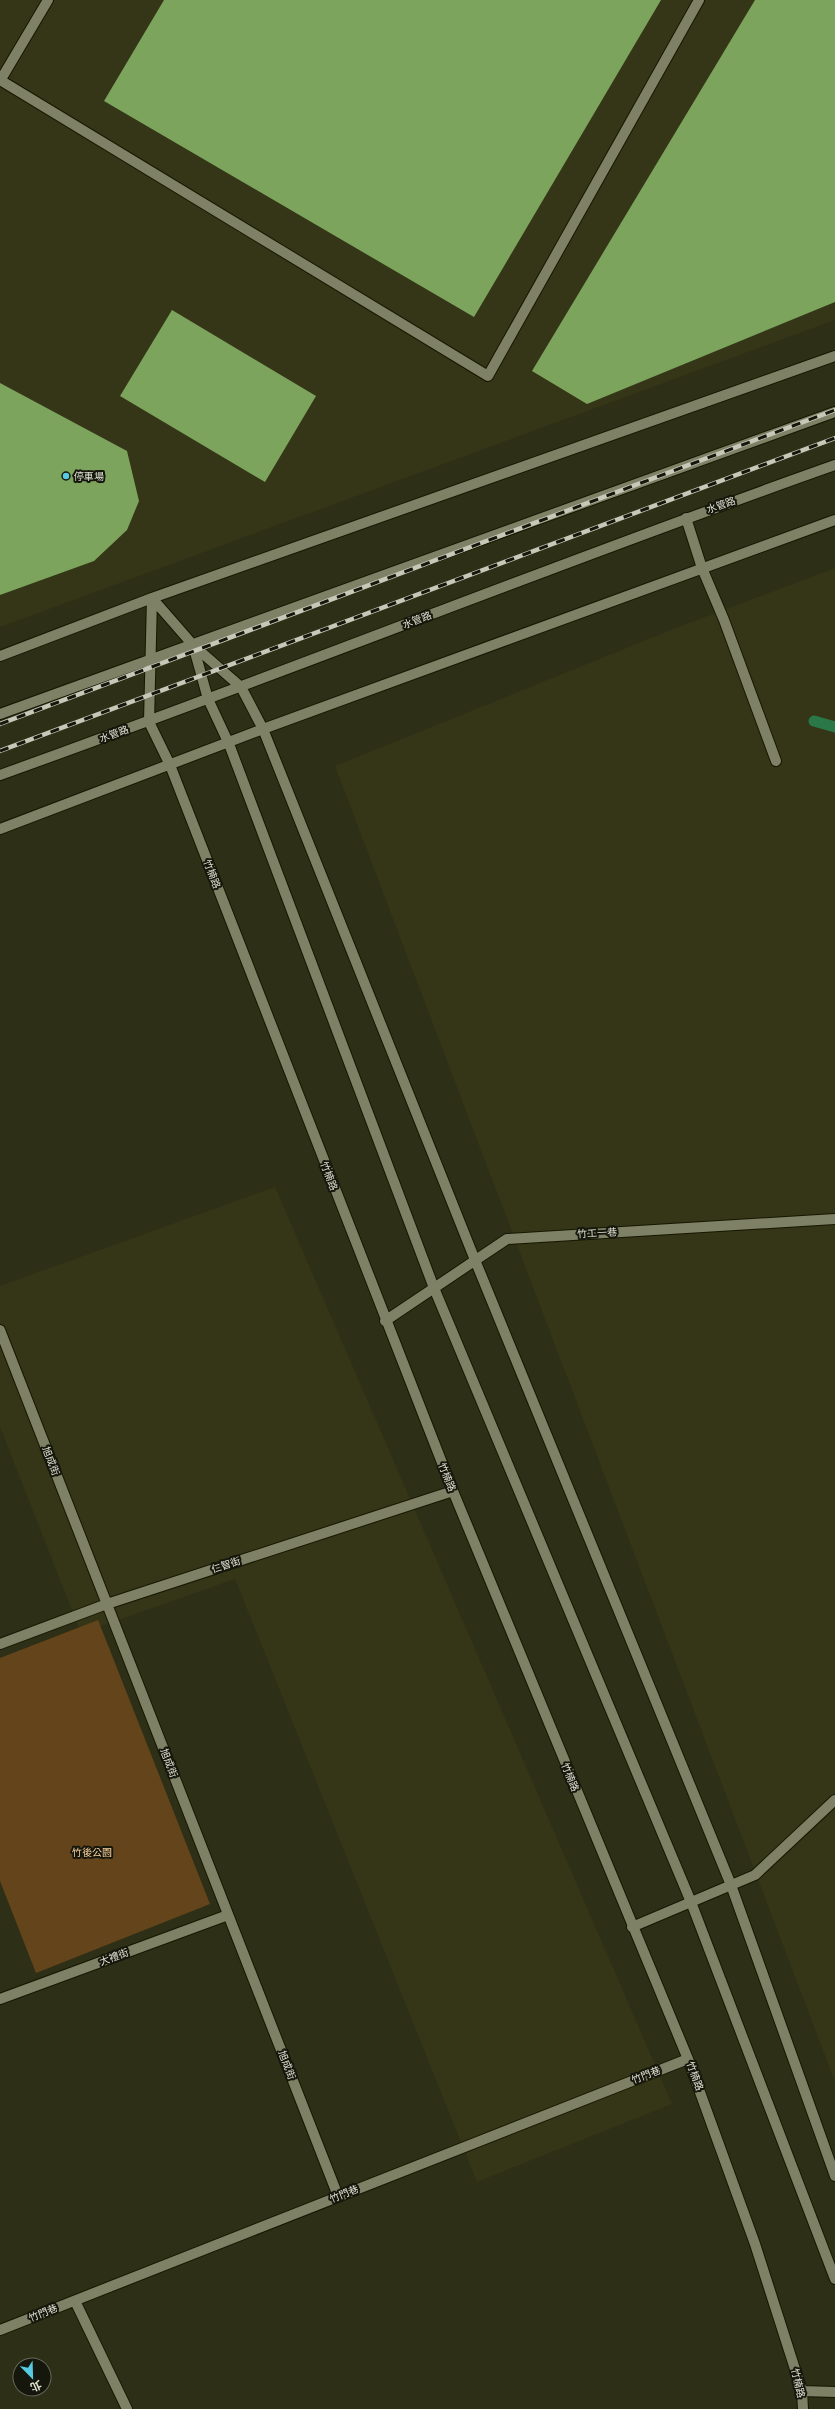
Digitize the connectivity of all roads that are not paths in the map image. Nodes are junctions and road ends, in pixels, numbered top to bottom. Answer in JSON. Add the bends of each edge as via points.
{"nodes":[{"id":1,"x":48,"y":0,"type":"edge"},
{"id":2,"x":699,"y":0,"type":"edge"},
{"id":3,"x":0,"y":80,"type":"edge"},
{"id":4,"x":835,"y":356,"type":"edge"},
{"id":5,"x":835,"y":412,"type":"edge"},
{"id":6,"x":835,"y":465,"type":"edge"},
{"id":7,"x":686,"y":518,"type":"junction"},
{"id":8,"x":835,"y":520,"type":"edge"},
{"id":9,"x":702,"y":568,"type":"junction"},
{"id":10,"x":152,"y":598,"type":"junction"},
{"id":11,"x":193,"y":645,"type":"junction"},
{"id":12,"x":0,"y":656,"type":"edge"},
{"id":13,"x":151,"y":660,"type":"junction"},
{"id":14,"x":242,"y":687,"type":"junction"},
{"id":15,"x":208,"y":699,"type":"junction"},
{"id":16,"x":0,"y":714,"type":"edge"},
{"id":17,"x":149,"y":722,"type":"junction"},
{"id":18,"x":263,"y":729,"type":"junction"},
{"id":19,"x":229,"y":744,"type":"junction"},
{"id":20,"x":776,"y":761,"type":"dead end"},
{"id":21,"x":170,"y":765,"type":"junction"},
{"id":22,"x":0,"y":775,"type":"edge"},
{"id":23,"x":0,"y":829,"type":"edge"},
{"id":24,"x":835,"y":1218,"type":"edge"},
{"id":25,"x":475,"y":1260,"type":"junction"},
{"id":26,"x":434,"y":1288,"type":"junction"},
{"id":27,"x":385,"y":1321,"type":"junction"},
{"id":28,"x":0,"y":1330,"type":"edge"},
{"id":29,"x":453,"y":1491,"type":"junction"},
{"id":30,"x":107,"y":1604,"type":"junction"},
{"id":31,"x":0,"y":1644,"type":"edge"},
{"id":32,"x":835,"y":1800,"type":"edge"},
{"id":33,"x":731,"y":1885,"type":"junction"},
{"id":34,"x":691,"y":1902,"type":"junction"},
{"id":35,"x":228,"y":1915,"type":"junction"},
{"id":36,"x":632,"y":1927,"type":"junction"},
{"id":37,"x":0,"y":1999,"type":"edge"},
{"id":38,"x":688,"y":2059,"type":"junction"},
{"id":39,"x":835,"y":2176,"type":"edge"},
{"id":40,"x":338,"y":2196,"type":"junction"},
{"id":41,"x":835,"y":2279,"type":"edge"},
{"id":42,"x":75,"y":2301,"type":"junction"},
{"id":43,"x":0,"y":2330,"type":"edge"},
{"id":44,"x":802,"y":2391,"type":"junction"},
{"id":45,"x":835,"y":2392,"type":"edge"},
{"id":46,"x":127,"y":2409,"type":"edge"},
{"id":47,"x":803,"y":2409,"type":"edge"}],
"edges":[{"from":1,"to":3,"type":"street"},
{"from":2,"to":3,"type":"street","via":[[488,376]]},
{"from":4,"to":10,"type":"street"},
{"from":5,"to":11,"type":"street"},
{"from":6,"to":7,"type":"street","name":"水管路"},
{"from":7,"to":9,"type":"street"},
{"from":7,"to":14,"type":"street","name":"水管路"},
{"from":8,"to":9,"type":"street"},
{"from":9,"to":18,"type":"street"},
{"from":9,"to":20,"type":"street"},
{"from":10,"to":11,"type":"street"},
{"from":10,"to":12,"type":"street"},
{"from":10,"to":13,"type":"street","name":"竹楠路"},
{"from":11,"to":13,"type":"street"},
{"from":11,"to":14,"type":"street"},
{"from":11,"to":15,"type":"street"},
{"from":13,"to":16,"type":"street"},
{"from":13,"to":17,"type":"street","name":"竹楠路"},
{"from":14,"to":15,"type":"street","name":"水管路"},
{"from":14,"to":18,"type":"street"},
{"from":15,"to":17,"type":"street","name":"水管路"},
{"from":15,"to":19,"type":"street"},
{"from":17,"to":21,"type":"street","name":"竹楠路"},
{"from":17,"to":22,"type":"street","name":"水管路"},
{"from":18,"to":19,"type":"street"},
{"from":18,"to":25,"type":"street"},
{"from":19,"to":21,"type":"street"},
{"from":19,"to":26,"type":"street"},
{"from":21,"to":23,"type":"street"},
{"from":21,"to":27,"type":"street","name":"竹楠路"},
{"from":24,"to":25,"type":"street","name":"竹工一巷","via":[[507,1238]]},
{"from":25,"to":26,"type":"street","name":"竹工一巷"},
{"from":25,"to":33,"type":"street"},
{"from":26,"to":27,"type":"street","name":"竹工一巷"},
{"from":26,"to":34,"type":"street"},
{"from":27,"to":29,"type":"street","name":"竹楠路"},
{"from":28,"to":30,"type":"street","name":"旭成街"},
{"from":29,"to":30,"type":"street","name":"仁智街"},
{"from":29,"to":36,"type":"street","name":"竹楠路"},
{"from":30,"to":31,"type":"street","name":"仁智街"},
{"from":30,"to":35,"type":"street","name":"旭成街"},
{"from":32,"to":33,"type":"street","via":[[755,1875]]},
{"from":33,"to":34,"type":"street"},
{"from":33,"to":39,"type":"street"},
{"from":34,"to":36,"type":"street"},
{"from":34,"to":41,"type":"street"},
{"from":35,"to":37,"type":"street","name":"大禮街"},
{"from":35,"to":40,"type":"street","name":"旭成街"},
{"from":36,"to":38,"type":"street","name":"竹楠路"},
{"from":38,"to":40,"type":"street","name":"竹門巷"},
{"from":38,"to":44,"type":"street","name":"竹楠路","via":[[755,2244]]},
{"from":40,"to":42,"type":"street","name":"竹門巷"},
{"from":42,"to":43,"type":"street","name":"竹門巷"},
{"from":42,"to":46,"type":"street"},
{"from":44,"to":45,"type":"street"},
{"from":44,"to":47,"type":"street","name":"竹楠路"}]}
